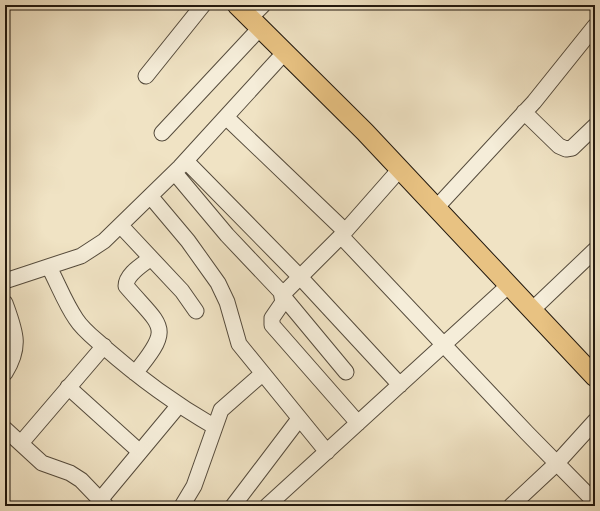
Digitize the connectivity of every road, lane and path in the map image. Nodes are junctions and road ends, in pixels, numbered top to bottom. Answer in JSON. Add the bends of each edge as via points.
{"nodes":[{"id":1,"x":203,"y":5,"type":"edge"},
{"id":2,"x":237,"y":5,"type":"edge"},
{"id":3,"x":258,"y":17,"type":"edge"},
{"id":4,"x":595,"y":26,"type":"edge"},
{"id":5,"x":285,"y":52,"type":"junction"},
{"id":6,"x":146,"y":76,"type":"dead end"},
{"id":7,"x":524,"y":112,"type":"junction"},
{"id":8,"x":226,"y":117,"type":"junction"},
{"id":9,"x":595,"y":126,"type":"edge"},
{"id":10,"x":162,"y":133,"type":"dead end"},
{"id":11,"x":186,"y":161,"type":"junction"},
{"id":12,"x":400,"y":169,"type":"junction"},
{"id":13,"x":175,"y":173,"type":"junction"},
{"id":14,"x":151,"y":197,"type":"junction"},
{"id":15,"x":436,"y":208,"type":"junction"},
{"id":16,"x":121,"y":226,"type":"junction"},
{"id":17,"x":343,"y":234,"type":"junction"},
{"id":18,"x":595,"y":250,"type":"edge"},
{"id":19,"x":151,"y":258,"type":"junction"},
{"id":20,"x":49,"y":267,"type":"junction"},
{"id":21,"x":300,"y":277,"type":"junction"},
{"id":22,"x":5,"y":281,"type":"edge"},
{"id":23,"x":509,"y":285,"type":"junction"},
{"id":24,"x":282,"y":295,"type":"junction"},
{"id":25,"x":5,"y":303,"type":"edge"},
{"id":26,"x":532,"y":310,"type":"junction"},
{"id":27,"x":196,"y":311,"type":"dead end"},
{"id":28,"x":444,"y":344,"type":"junction"},
{"id":29,"x":104,"y":346,"type":"junction"},
{"id":30,"x":346,"y":372,"type":"dead end"},
{"id":31,"x":593,"y":372,"type":"edge"},
{"id":32,"x":135,"y":373,"type":"junction"},
{"id":33,"x":5,"y":374,"type":"edge"},
{"id":34,"x":262,"y":374,"type":"junction"},
{"id":35,"x":400,"y":385,"type":"junction"},
{"id":36,"x":68,"y":387,"type":"junction"},
{"id":37,"x":179,"y":405,"type":"junction"},
{"id":38,"x":299,"y":419,"type":"junction"},
{"id":39,"x":595,"y":421,"type":"edge"},
{"id":40,"x":358,"y":423,"type":"junction"},
{"id":41,"x":215,"y":427,"type":"junction"},
{"id":42,"x":5,"y":428,"type":"edge"},
{"id":43,"x":21,"y":443,"type":"junction"},
{"id":44,"x":140,"y":452,"type":"junction"},
{"id":45,"x":327,"y":452,"type":"junction"},
{"id":46,"x":557,"y":463,"type":"junction"},
{"id":47,"x":595,"y":502,"type":"edge"},
{"id":48,"x":103,"y":503,"type":"edge"},
{"id":49,"x":182,"y":506,"type":"edge"},
{"id":50,"x":234,"y":506,"type":"edge"},
{"id":51,"x":267,"y":506,"type":"edge"},
{"id":52,"x":511,"y":506,"type":"edge"}],
"edges":[{"from":1,"to":6,"type":"street"},
{"from":2,"to":3,"type":"main road"},
{"from":3,"to":5,"type":"main road"},
{"from":3,"to":10,"type":"street"},
{"from":4,"to":7,"type":"street"},
{"from":5,"to":8,"type":"street"},
{"from":5,"to":12,"type":"main road"},
{"from":7,"to":9,"type":"street","via":[[559,146],[566,149],[578,144]]},
{"from":7,"to":15,"type":"street"},
{"from":8,"to":11,"type":"street"},
{"from":8,"to":17,"type":"street"},
{"from":11,"to":13,"type":"street"},
{"from":11,"to":21,"type":"street"},
{"from":12,"to":15,"type":"main road"},
{"from":12,"to":17,"type":"street"},
{"from":13,"to":14,"type":"street"},
{"from":13,"to":24,"type":"street"},
{"from":14,"to":16,"type":"street"},
{"from":14,"to":34,"type":"street","via":[[188,241],[218,283],[227,302],[239,344]]},
{"from":15,"to":23,"type":"main road"},
{"from":16,"to":19,"type":"street"},
{"from":16,"to":20,"type":"street","via":[[81,256]]},
{"from":17,"to":21,"type":"street"},
{"from":17,"to":28,"type":"street"},
{"from":18,"to":26,"type":"street"},
{"from":19,"to":27,"type":"street","via":[[182,291]]},
{"from":19,"to":32,"type":"street","via":[[126,281],[126,286],[160,328],[158,342]]},
{"from":20,"to":22,"type":"street"},
{"from":20,"to":29,"type":"street","via":[[75,318]]},
{"from":21,"to":24,"type":"street"},
{"from":21,"to":35,"type":"street"},
{"from":23,"to":26,"type":"main road"},
{"from":23,"to":28,"type":"street"},
{"from":24,"to":30,"type":"street"},
{"from":24,"to":40,"type":"street","via":[[283,302],[272,318],[272,325]]},
{"from":25,"to":33,"type":"street","via":[[16,332],[12,360]]},
{"from":26,"to":31,"type":"main road"},
{"from":28,"to":35,"type":"street"},
{"from":28,"to":46,"type":"street"},
{"from":29,"to":32,"type":"street"},
{"from":29,"to":36,"type":"street"},
{"from":32,"to":37,"type":"street"},
{"from":34,"to":38,"type":"street"},
{"from":34,"to":41,"type":"street","via":[[226,404]]},
{"from":35,"to":40,"type":"street"},
{"from":36,"to":43,"type":"street"},
{"from":36,"to":44,"type":"street"},
{"from":37,"to":41,"type":"street"},
{"from":37,"to":44,"type":"street"},
{"from":38,"to":45,"type":"street"},
{"from":38,"to":50,"type":"street"},
{"from":39,"to":46,"type":"street"},
{"from":40,"to":45,"type":"street"},
{"from":41,"to":49,"type":"street","via":[[194,486]]},
{"from":42,"to":43,"type":"street"},
{"from":43,"to":48,"type":"street","via":[[42,463],[70,473],[81,480]]},
{"from":44,"to":48,"type":"street"},
{"from":45,"to":51,"type":"street"},
{"from":46,"to":47,"type":"street"},
{"from":46,"to":52,"type":"street"}]}
